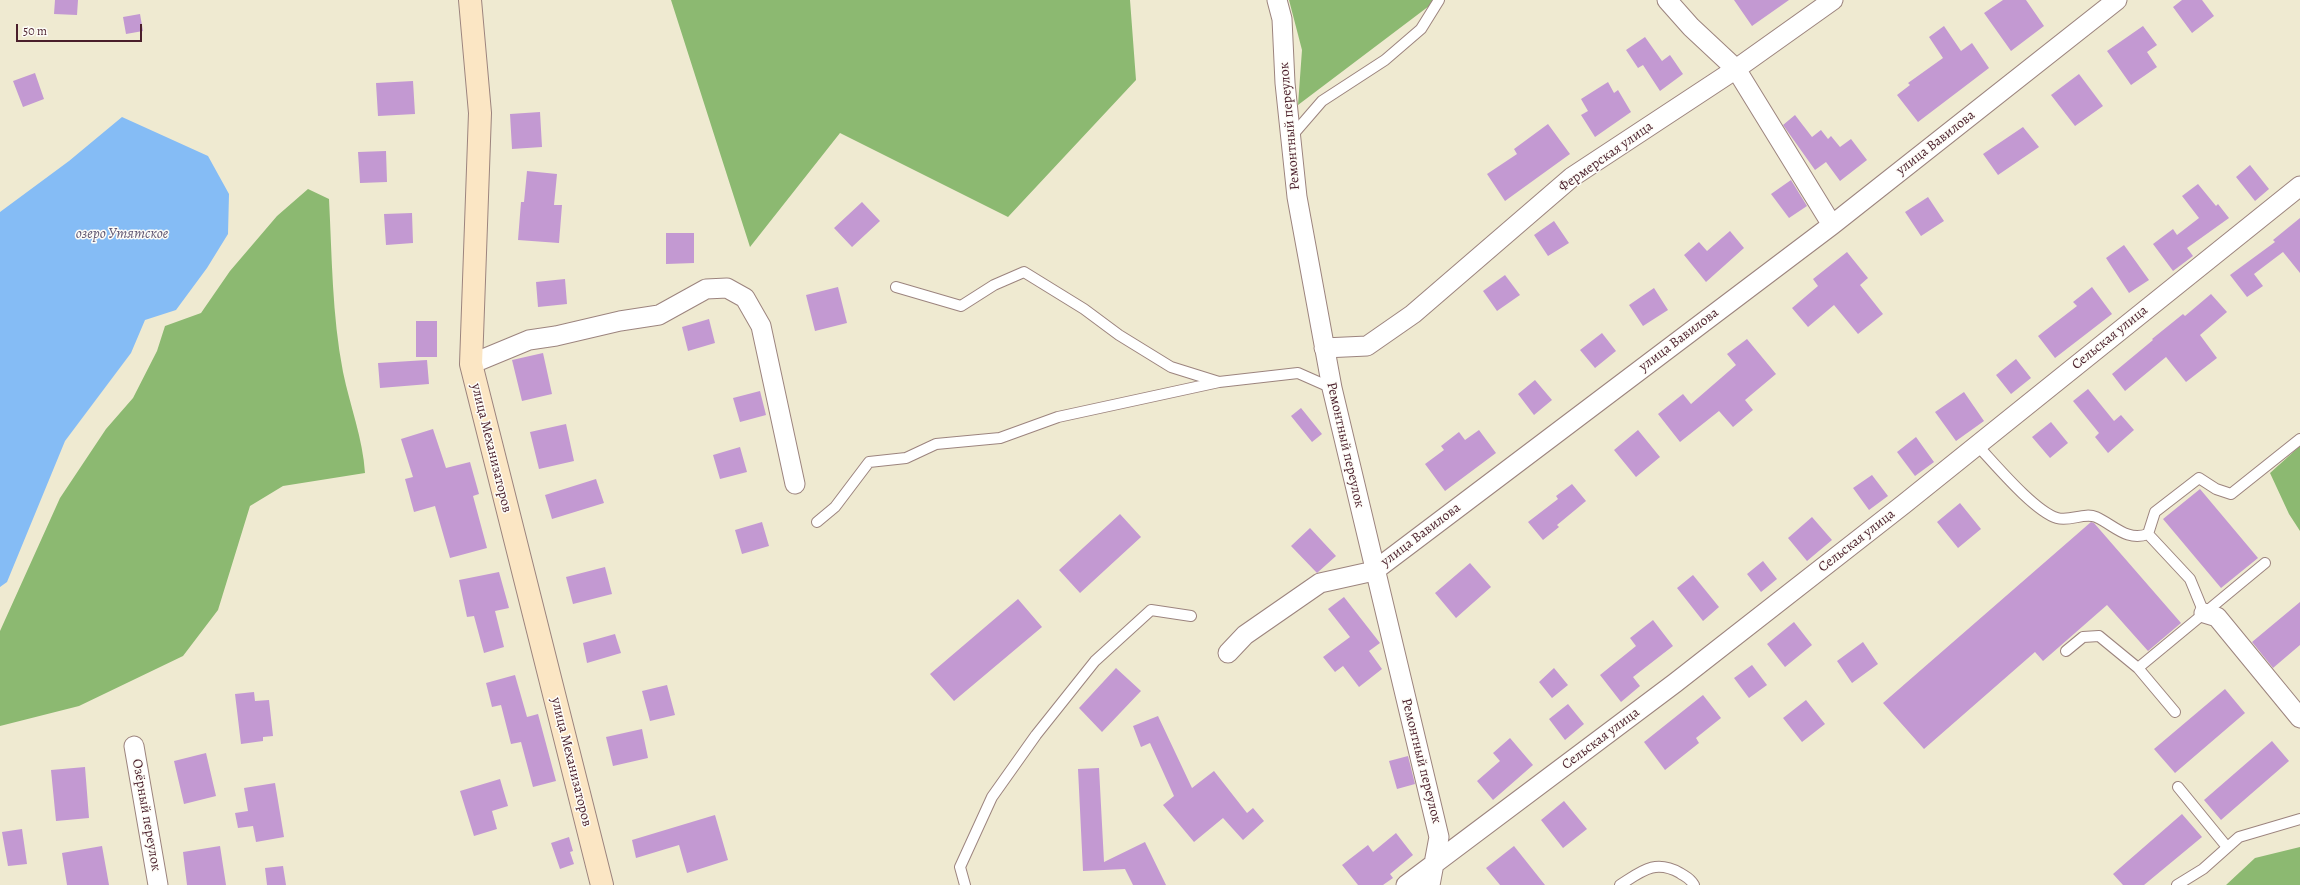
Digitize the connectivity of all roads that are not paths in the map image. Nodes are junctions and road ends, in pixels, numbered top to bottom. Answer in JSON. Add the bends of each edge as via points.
{"nodes":[{"id":1,"x":470,"y":0,"type":"edge"},
{"id":2,"x":1277,"y":0,"type":"edge"},
{"id":3,"x":1438,"y":0,"type":"edge"},
{"id":4,"x":1667,"y":0,"type":"edge"},
{"id":5,"x":1834,"y":0,"type":"edge"},
{"id":6,"x":2117,"y":0,"type":"edge"},
{"id":7,"x":1736,"y":70,"type":"junction"},
{"id":8,"x":1290,"y":138,"type":"junction"},
{"id":9,"x":2300,"y":186,"type":"edge"},
{"id":10,"x":1832,"y":225,"type":"junction"},
{"id":11,"x":896,"y":287,"type":"dead end"},
{"id":12,"x":1324,"y":348,"type":"junction"},
{"id":13,"x":470,"y":364,"type":"junction"},
{"id":14,"x":1219,"y":382,"type":"junction"},
{"id":15,"x":1332,"y":388,"type":"junction"},
{"id":16,"x":2300,"y":439,"type":"edge"},
{"id":17,"x":1977,"y":445,"type":"junction"},
{"id":18,"x":795,"y":484,"type":"dead end"},
{"id":19,"x":817,"y":522,"type":"dead end"},
{"id":20,"x":2148,"y":534,"type":"junction"},
{"id":21,"x":2265,"y":563,"type":"dead end"},
{"id":22,"x":1374,"y":571,"type":"junction"},
{"id":23,"x":2204,"y":613,"type":"junction"},
{"id":24,"x":1191,"y":616,"type":"dead end"},
{"id":25,"x":2066,"y":651,"type":"dead end"},
{"id":26,"x":1228,"y":653,"type":"dead end"},
{"id":27,"x":2138,"y":668,"type":"junction"},
{"id":28,"x":2175,"y":712,"type":"dead end"},
{"id":29,"x":2300,"y":718,"type":"edge"},
{"id":30,"x":134,"y":746,"type":"dead end"},
{"id":31,"x":2178,"y":787,"type":"dead end"},
{"id":32,"x":2300,"y":819,"type":"edge"},
{"id":33,"x":2227,"y":847,"type":"junction"},
{"id":34,"x":1434,"y":864,"type":"junction"},
{"id":35,"x":158,"y":885,"type":"edge"},
{"id":36,"x":602,"y":885,"type":"edge"},
{"id":37,"x":965,"y":885,"type":"edge"},
{"id":38,"x":1406,"y":885,"type":"edge"},
{"id":39,"x":1430,"y":885,"type":"edge"},
{"id":40,"x":1620,"y":885,"type":"edge"},
{"id":41,"x":1694,"y":885,"type":"edge"},
{"id":42,"x":2177,"y":885,"type":"edge"}],
"edges":[{"from":1,"to":13,"type":"street","name":"улица Механизаторов","via":[[480,113]]},
{"from":2,"to":8,"type":"street","name":"Ремонтный переулок","via":[[1282,19],[1284,83]]},
{"from":3,"to":8,"type":"lane","via":[[1421,28],[1385,60],[1322,101]]},
{"from":4,"to":7,"type":"street"},
{"from":5,"to":7,"type":"street","name":"Фермерская улица"},
{"from":6,"to":10,"type":"street","name":"улица Вавилова"},
{"from":7,"to":10,"type":"street"},
{"from":7,"to":12,"type":"street","name":"Фермерская улица","via":[[1572,177],[1413,314],[1367,346]]},
{"from":8,"to":12,"type":"street","name":"Ремонтный переулок","via":[[1297,197]]},
{"from":9,"to":17,"type":"street","name":"Сельская улица"},
{"from":10,"to":22,"type":"street","name":"улица Вавилова"},
{"from":11,"to":14,"type":"lane","via":[[961,306],[994,285],[1024,272],[1172,367]]},
{"from":12,"to":15,"type":"street","name":"Ремонтный переулок"},
{"from":13,"to":18,"type":"street","via":[[529,340],[659,315],[706,289],[727,288],[745,298],[761,326]]},
{"from":13,"to":36,"type":"street","name":"улица Механизаторов"},
{"from":14,"to":15,"type":"lane","via":[[1298,374]]},
{"from":14,"to":19,"type":"lane","via":[[1058,417],[1000,438],[936,444],[906,458],[869,462],[835,507]]},
{"from":15,"to":22,"type":"street","name":"Ремонтный переулок"},
{"from":16,"to":20,"type":"lane","via":[[2231,494],[2216,489],[2199,478],[2155,512]]},
{"from":17,"to":20,"type":"lane","via":[[2044,513],[2065,520],[2092,516],[2108,522],[2124,534],[2140,537]]},
{"from":17,"to":34,"type":"street","name":"Сельская улица","via":[[1675,683]]},
{"from":20,"to":23,"type":"lane","via":[[2190,579]]},
{"from":21,"to":23,"type":"lane"},
{"from":22,"to":26,"type":"street","name":"улица Вавилова","via":[[1320,583],[1244,635]]},
{"from":22,"to":34,"type":"street","name":"Ремонтный переулок","via":[[1439,837]]},
{"from":23,"to":27,"type":"lane"},
{"from":23,"to":29,"type":"street","via":[[2217,617]]},
{"from":24,"to":37,"type":"lane","via":[[1151,610],[1095,661],[1036,735],[992,797],[960,867]]},
{"from":25,"to":27,"type":"lane","via":[[2083,637],[2099,636]]},
{"from":27,"to":28,"type":"lane"},
{"from":30,"to":35,"type":"street","name":"Озёрный переулок"},
{"from":31,"to":33,"type":"lane"},
{"from":32,"to":33,"type":"lane","via":[[2239,837]]},
{"from":33,"to":42,"type":"lane","via":[[2203,869]]},
{"from":34,"to":38,"type":"street","name":"Сельская улица"},
{"from":34,"to":39,"type":"street","name":"Ремонтный переулок"},
{"from":40,"to":41,"type":"lane","via":[[1646,868],[1668,866],[1690,879]]}]}
